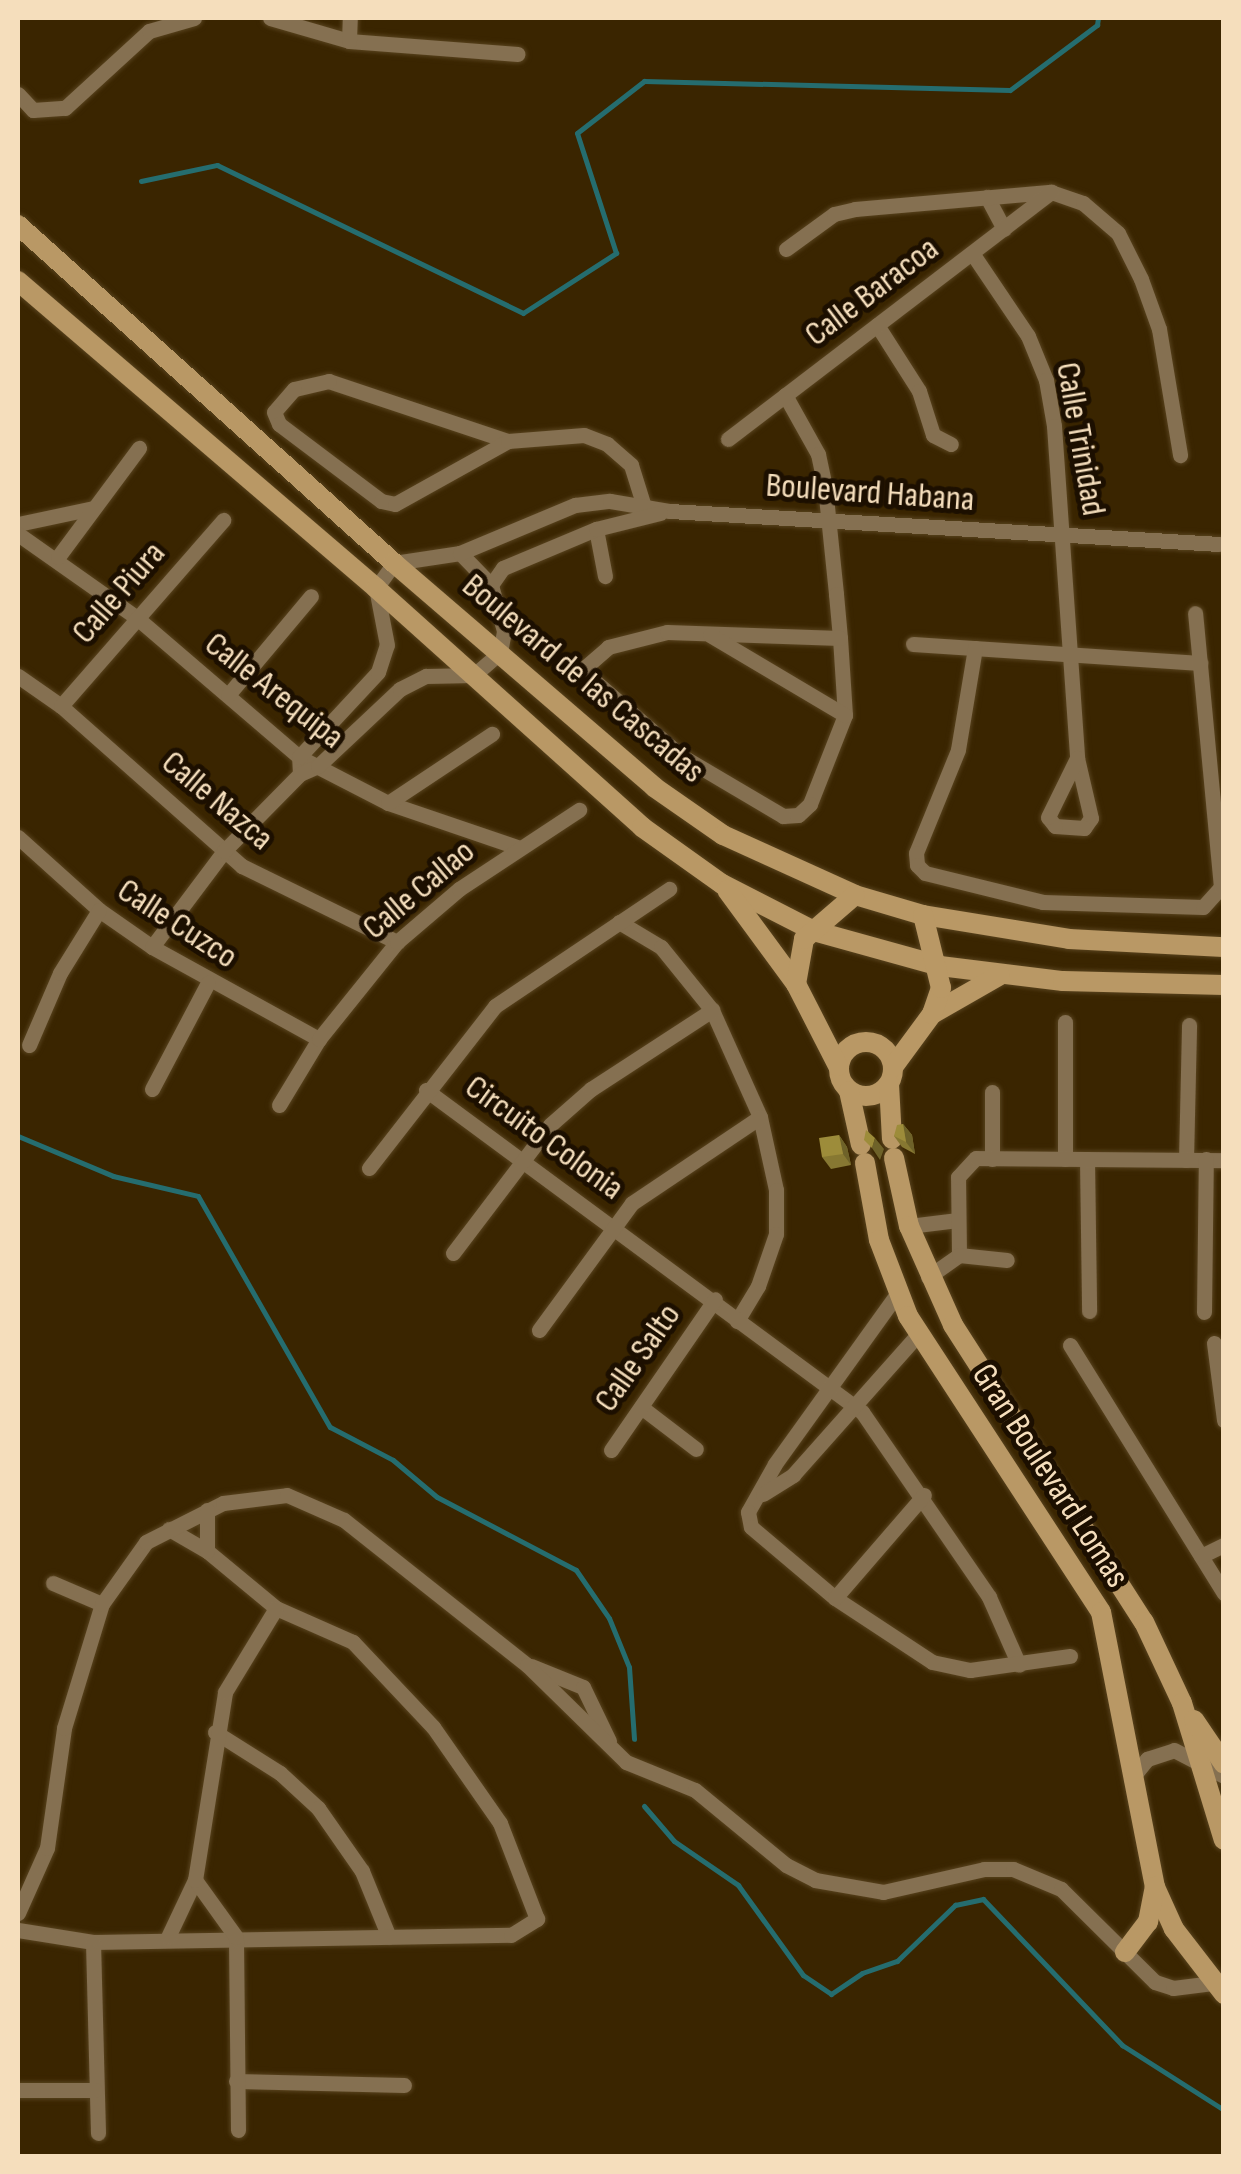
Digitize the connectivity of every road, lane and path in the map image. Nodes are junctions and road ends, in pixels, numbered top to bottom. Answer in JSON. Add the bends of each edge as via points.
{"nodes":[{"id":1,"x":136,"y":18,"type":"edge"},
{"id":2,"x":194,"y":18,"type":"edge"},
{"id":3,"x":270,"y":18,"type":"edge"},
{"id":4,"x":350,"y":18,"type":"edge"},
{"id":5,"x":149,"y":31,"type":"junction"},
{"id":6,"x":350,"y":41,"type":"junction"},
{"id":7,"x":518,"y":54,"type":"dead end"},
{"id":8,"x":18,"y":94,"type":"edge"},
{"id":9,"x":1052,"y":192,"type":"junction"},
{"id":10,"x":987,"y":197,"type":"junction"},
{"id":11,"x":18,"y":225,"type":"edge"},
{"id":12,"x":1004,"y":229,"type":"junction"},
{"id":13,"x":786,"y":250,"type":"dead end"},
{"id":14,"x":972,"y":253,"type":"junction"},
{"id":15,"x":18,"y":282,"type":"edge"},
{"id":16,"x":877,"y":325,"type":"junction"},
{"id":17,"x":785,"y":395,"type":"junction"},
{"id":18,"x":728,"y":439,"type":"dead end"},
{"id":19,"x":508,"y":441,"type":"junction"},
{"id":20,"x":952,"y":444,"type":"dead end"},
{"id":21,"x":139,"y":448,"type":"dead end"},
{"id":22,"x":1180,"y":455,"type":"dead end"},
{"id":23,"x":93,"y":508,"type":"junction"},
{"id":24,"x":646,"y":512,"type":"junction"},
{"id":25,"x":223,"y":520,"type":"dead end"},
{"id":26,"x":828,"y":520,"type":"junction"},
{"id":27,"x":18,"y":524,"type":"edge"},
{"id":28,"x":596,"y":529,"type":"junction"},
{"id":29,"x":18,"y":534,"type":"edge"},
{"id":30,"x":1066,"y":536,"type":"junction"},
{"id":31,"x":1219,"y":544,"type":"dead end"},
{"id":32,"x":460,"y":553,"type":"junction"},
{"id":33,"x":58,"y":557,"type":"junction"},
{"id":34,"x":394,"y":563,"type":"junction"},
{"id":35,"x":605,"y":576,"type":"dead end"},
{"id":36,"x":491,"y":585,"type":"junction"},
{"id":37,"x":376,"y":588,"type":"junction"},
{"id":38,"x":311,"y":596,"type":"dead end"},
{"id":39,"x":1195,"y":613,"type":"dead end"},
{"id":40,"x":137,"y":618,"type":"junction"},
{"id":41,"x":706,"y":633,"type":"junction"},
{"id":42,"x":840,"y":638,"type":"junction"},
{"id":43,"x":913,"y":644,"type":"dead end"},
{"id":44,"x":976,"y":648,"type":"junction"},
{"id":45,"x":500,"y":652,"type":"junction"},
{"id":46,"x":1068,"y":654,"type":"junction"},
{"id":47,"x":1200,"y":663,"type":"junction"},
{"id":48,"x":18,"y":676,"type":"edge"},
{"id":49,"x":474,"y":676,"type":"junction"},
{"id":50,"x":228,"y":695,"type":"junction"},
{"id":51,"x":61,"y":706,"type":"junction"},
{"id":52,"x":845,"y":715,"type":"junction"},
{"id":53,"x":492,"y":734,"type":"dead end"},
{"id":54,"x":299,"y":757,"type":"junction"},
{"id":55,"x":1077,"y":758,"type":"dead end"},
{"id":56,"x":318,"y":766,"type":"junction"},
{"id":57,"x":300,"y":774,"type":"junction"},
{"id":58,"x":388,"y":803,"type":"junction"},
{"id":59,"x":579,"y":810,"type":"dead end"},
{"id":60,"x":18,"y":837,"type":"edge"},
{"id":61,"x":520,"y":848,"type":"junction"},
{"id":62,"x":224,"y":851,"type":"junction"},
{"id":63,"x":722,"y":884,"type":"junction"},
{"id":64,"x":670,"y":889,"type":"dead end"},
{"id":65,"x":854,"y":895,"type":"junction"},
{"id":66,"x":99,"y":910,"type":"junction"},
{"id":67,"x":923,"y":916,"type":"junction"},
{"id":68,"x":619,"y":922,"type":"junction"},
{"id":69,"x":814,"y":931,"type":"junction"},
{"id":70,"x":397,"y":942,"type":"junction"},
{"id":71,"x":152,"y":947,"type":"junction"},
{"id":72,"x":1224,"y":947,"type":"edge"},
{"id":73,"x":940,"y":966,"type":"junction"},
{"id":74,"x":1000,"y":975,"type":"junction"},
{"id":75,"x":208,"y":983,"type":"junction"},
{"id":76,"x":796,"y":984,"type":"junction"},
{"id":77,"x":1224,"y":985,"type":"edge"},
{"id":78,"x":712,"y":1010,"type":"junction"},
{"id":79,"x":932,"y":1014,"type":"junction"},
{"id":80,"x":1065,"y":1022,"type":"dead end"},
{"id":81,"x":1189,"y":1025,"type":"dead end"},
{"id":82,"x":319,"y":1038,"type":"junction"},
{"id":83,"x":29,"y":1045,"type":"dead end"},
{"id":84,"x":838,"y":1066,"type":"junction"},
{"id":85,"x":891,"y":1076,"type":"junction"},
{"id":86,"x":152,"y":1089,"type":"dead end"},
{"id":87,"x":426,"y":1090,"type":"junction"},
{"id":88,"x":849,"y":1091,"type":"junction"},
{"id":89,"x":992,"y":1092,"type":"dead end"},
{"id":90,"x":279,"y":1104,"type":"dead end"},
{"id":91,"x":760,"y":1116,"type":"junction"},
{"id":92,"x":992,"y":1158,"type":"junction"},
{"id":93,"x":523,"y":1159,"type":"junction"},
{"id":94,"x":1064,"y":1159,"type":"junction"},
{"id":95,"x":1087,"y":1159,"type":"junction"},
{"id":96,"x":1186,"y":1160,"type":"junction"},
{"id":97,"x":1206,"y":1160,"type":"junction"},
{"id":98,"x":1224,"y":1160,"type":"edge"},
{"id":99,"x":369,"y":1168,"type":"dead end"},
{"id":100,"x":872,"y":1213,"type":"junction"},
{"id":101,"x":907,"y":1217,"type":"junction"},
{"id":102,"x":958,"y":1220,"type":"junction"},
{"id":103,"x":613,"y":1226,"type":"junction"},
{"id":104,"x":452,"y":1252,"type":"dead end"},
{"id":105,"x":959,"y":1254,"type":"junction"},
{"id":106,"x":1007,"y":1260,"type":"dead end"},
{"id":107,"x":928,"y":1277,"type":"junction"},
{"id":108,"x":897,"y":1294,"type":"junction"},
{"id":109,"x":715,"y":1299,"type":"junction"},
{"id":110,"x":1089,"y":1310,"type":"dead end"},
{"id":111,"x":1204,"y":1312,"type":"dead end"},
{"id":112,"x":737,"y":1321,"type":"junction"},
{"id":113,"x":539,"y":1330,"type":"dead end"},
{"id":114,"x":918,"y":1334,"type":"junction"},
{"id":115,"x":1214,"y":1343,"type":"dead end"},
{"id":116,"x":1070,"y":1344,"type":"dead end"},
{"id":117,"x":983,"y":1372,"type":"junction"},
{"id":118,"x":831,"y":1389,"type":"junction"},
{"id":119,"x":956,"y":1390,"type":"junction"},
{"id":120,"x":854,"y":1405,"type":"junction"},
{"id":121,"x":641,"y":1406,"type":"junction"},
{"id":122,"x":1224,"y":1420,"type":"edge"},
{"id":123,"x":696,"y":1449,"type":"dead end"},
{"id":124,"x":611,"y":1450,"type":"dead end"},
{"id":125,"x":763,"y":1494,"type":"junction"},
{"id":126,"x":924,"y":1495,"type":"junction"},
{"id":127,"x":207,"y":1510,"type":"junction"},
{"id":128,"x":168,"y":1528,"type":"junction"},
{"id":129,"x":1224,"y":1545,"type":"edge"},
{"id":130,"x":207,"y":1552,"type":"junction"},
{"id":131,"x":1201,"y":1556,"type":"junction"},
{"id":132,"x":53,"y":1582,"type":"dead end"},
{"id":133,"x":1224,"y":1593,"type":"edge"},
{"id":134,"x":835,"y":1598,"type":"junction"},
{"id":135,"x":102,"y":1604,"type":"junction"},
{"id":136,"x":276,"y":1608,"type":"junction"},
{"id":137,"x":1070,"y":1656,"type":"dead end"},
{"id":138,"x":527,"y":1665,"type":"junction"},
{"id":139,"x":1020,"y":1666,"type":"junction"},
{"id":140,"x":1182,"y":1703,"type":"junction"},
{"id":141,"x":216,"y":1732,"type":"junction"},
{"id":142,"x":611,"y":1746,"type":"junction"},
{"id":143,"x":1199,"y":1758,"type":"junction"},
{"id":144,"x":1224,"y":1764,"type":"edge"},
{"id":145,"x":1224,"y":1776,"type":"edge"},
{"id":146,"x":1130,"y":1781,"type":"junction"},
{"id":147,"x":1224,"y":1840,"type":"edge"},
{"id":148,"x":194,"y":1880,"type":"junction"},
{"id":149,"x":1155,"y":1887,"type":"junction"},
{"id":150,"x":18,"y":1914,"type":"edge"},
{"id":151,"x":18,"y":1930,"type":"edge"},
{"id":152,"x":168,"y":1937,"type":"junction"},
{"id":153,"x":236,"y":1937,"type":"junction"},
{"id":154,"x":389,"y":1938,"type":"junction"},
{"id":155,"x":93,"y":1942,"type":"junction"},
{"id":156,"x":1125,"y":1952,"type":"junction"},
{"id":157,"x":1219,"y":1986,"type":"edge"},
{"id":158,"x":236,"y":2081,"type":"junction"},
{"id":159,"x":404,"y":2085,"type":"dead end"},
{"id":160,"x":18,"y":2090,"type":"edge"},
{"id":161,"x":95,"y":2090,"type":"junction"},
{"id":162,"x":238,"y":2130,"type":"dead end"},
{"id":163,"x":98,"y":2133,"type":"dead end"}],
"edges":[{"from":1,"to":5,"type":"street"},
{"from":2,"to":5,"type":"street"},
{"from":3,"to":6,"type":"street"},
{"from":4,"to":6,"type":"street"},
{"from":5,"to":8,"type":"street","via":[[65,108],[33,110]]},
{"from":6,"to":7,"type":"street"},
{"from":9,"to":10,"type":"street"},
{"from":9,"to":12,"type":"street","name":"Calle Baracoa"},
{"from":9,"to":22,"type":"street","via":[[1103,217],[1142,279],[1159,329]]},
{"from":10,"to":12,"type":"street"},
{"from":10,"to":13,"type":"street","via":[[845,212]]},
{"from":11,"to":34,"type":"main road","name":"Boulevard de las Cascadas"},
{"from":12,"to":14,"type":"street","name":"Calle Baracoa"},
{"from":14,"to":16,"type":"street","name":"Calle Baracoa"},
{"from":14,"to":30,"type":"street","name":"Calle Trinidad","via":[[1005,296],[1046,380]]},
{"from":15,"to":37,"type":"main road","name":"Boulevard de las Cascadas"},
{"from":16,"to":17,"type":"street","name":"Calle Baracoa"},
{"from":16,"to":20,"type":"street","via":[[919,391],[934,435]]},
{"from":17,"to":18,"type":"street","name":"Calle Baracoa"},
{"from":17,"to":26,"type":"street","via":[[818,454]]},
{"from":19,"to":19,"type":"street","via":[[329,381],[294,389],[274,412],[294,435],[381,501],[395,504]]},
{"from":19,"to":24,"type":"street","via":[[559,433],[607,444],[631,465]]},
{"from":21,"to":23,"type":"street"},
{"from":23,"to":27,"type":"street"},
{"from":23,"to":33,"type":"street"},
{"from":24,"to":26,"type":"street","name":"Boulevard Habana"},
{"from":24,"to":28,"type":"street","name":"Boulevard Habana"},
{"from":24,"to":32,"type":"street","name":"Boulevard Habana","via":[[575,505]]},
{"from":25,"to":40,"type":"street","name":"Calle Piura"},
{"from":26,"to":30,"type":"street","name":"Boulevard Habana"},
{"from":26,"to":42,"type":"street"},
{"from":28,"to":35,"type":"street"},
{"from":28,"to":36,"type":"street","name":"Boulevard Habana","via":[[529,554],[503,568]]},
{"from":29,"to":33,"type":"street","name":"Calle Arequipa"},
{"from":30,"to":31,"type":"street","name":"Boulevard Habana"},
{"from":30,"to":46,"type":"street","name":"Calle Trinidad"},
{"from":32,"to":34,"type":"street","name":"Boulevard Habana"},
{"from":32,"to":36,"type":"street"},
{"from":33,"to":40,"type":"street","name":"Calle Arequipa"},
{"from":34,"to":37,"type":"street"},
{"from":34,"to":45,"type":"main road","name":"Boulevard de las Cascadas"},
{"from":36,"to":45,"type":"street","via":[[504,631]]},
{"from":37,"to":49,"type":"main road","name":"Boulevard de las Cascadas"},
{"from":37,"to":54,"type":"street","via":[[388,645],[378,672]]},
{"from":38,"to":50,"type":"street"},
{"from":39,"to":47,"type":"street"},
{"from":40,"to":50,"type":"street","name":"Calle Arequipa"},
{"from":40,"to":51,"type":"street","name":"Calle Piura"},
{"from":41,"to":42,"type":"street"},
{"from":41,"to":52,"type":"street"},
{"from":41,"to":52,"type":"street","via":[[634,638],[608,646],[582,670],[680,755],[783,816],[798,815],[810,804]]},
{"from":42,"to":52,"type":"street"},
{"from":43,"to":44,"type":"street"},
{"from":44,"to":46,"type":"street"},
{"from":44,"to":47,"type":"street","via":[[958,750],[916,853],[918,864],[925,873],[1044,902],[1203,907],[1216,900],[1221,888]]},
{"from":45,"to":49,"type":"street"},
{"from":45,"to":65,"type":"main road","name":"Boulevard de las Cascadas","via":[[654,787],[723,835]]},
{"from":46,"to":47,"type":"street"},
{"from":46,"to":55,"type":"street","name":"Calle Trinidad"},
{"from":48,"to":51,"type":"street","name":"Calle Nazca"},
{"from":49,"to":56,"type":"street","via":[[426,676],[400,690]]},
{"from":49,"to":63,"type":"main road","name":"Boulevard de las Cascadas","via":[[642,827]]},
{"from":50,"to":54,"type":"street","name":"Calle Arequipa"},
{"from":51,"to":62,"type":"street","name":"Calle Nazca"},
{"from":53,"to":58,"type":"street"},
{"from":54,"to":56,"type":"street","name":"Calle Arequipa"},
{"from":54,"to":57,"type":"street"},
{"from":56,"to":57,"type":"street"},
{"from":56,"to":58,"type":"street","name":"Calle Arequipa"},
{"from":57,"to":62,"type":"street"},
{"from":58,"to":61,"type":"street","name":"Calle Arequipa"},
{"from":59,"to":61,"type":"street","name":"Calle Callao"},
{"from":60,"to":66,"type":"street","name":"Calle Cuzco"},
{"from":61,"to":70,"type":"street","name":"Calle Callao"},
{"from":62,"to":70,"type":"street","name":"Calle Nazca","via":[[288,894]]},
{"from":62,"to":71,"type":"street"},
{"from":63,"to":69,"type":"main road","name":"Boulevard de las Cascadas"},
{"from":63,"to":76,"type":"main road"},
{"from":64,"to":68,"type":"street","name":"Circuito Colonia"},
{"from":65,"to":67,"type":"main road","name":"Boulevard de las Cascadas"},
{"from":65,"to":69,"type":"main road"},
{"from":66,"to":71,"type":"street","name":"Calle Cuzco"},
{"from":66,"to":83,"type":"street","via":[[60,973]]},
{"from":67,"to":72,"type":"main road","name":"Boulevard de las Cascadas","via":[[1069,939]]},
{"from":67,"to":73,"type":"main road"},
{"from":68,"to":78,"type":"street","via":[[662,947]]},
{"from":68,"to":87,"type":"street","name":"Circuito Colonia","via":[[520,985]]},
{"from":69,"to":73,"type":"main road","name":"Boulevard de las Cascadas"},
{"from":69,"to":76,"type":"main road","via":[[804,939]]},
{"from":70,"to":82,"type":"street","name":"Calle Callao"},
{"from":71,"to":75,"type":"street","name":"Calle Cuzco"},
{"from":73,"to":74,"type":"main road","name":"Boulevard de las Cascadas"},
{"from":73,"to":79,"type":"main road"},
{"from":74,"to":77,"type":"main road","name":"Boulevard de las Cascadas"},
{"from":74,"to":79,"type":"main road"},
{"from":75,"to":82,"type":"street","name":"Calle Cuzco"},
{"from":75,"to":86,"type":"street"},
{"from":76,"to":84,"type":"main road"},
{"from":78,"to":91,"type":"street"},
{"from":78,"to":93,"type":"street","via":[[591,1089]]},
{"from":79,"to":85,"type":"main road"},
{"from":80,"to":94,"type":"street"},
{"from":81,"to":96,"type":"street"},
{"from":82,"to":90,"type":"street","name":"Calle Callao"},
{"from":84,"to":85,"type":"main road","via":[[846,1050],[862,1042],[880,1045]]},
{"from":84,"to":88,"type":"main road"},
{"from":85,"to":88,"type":"main road","via":[[866,1096]]},
{"from":85,"to":101,"type":"main road","name":"Gran Boulevard Lomas","via":[[893,1148]]},
{"from":87,"to":93,"type":"street","name":"Circuito Colonia"},
{"from":87,"to":99,"type":"street"},
{"from":88,"to":100,"type":"main road","name":"Gran Boulevard Lomas"},
{"from":89,"to":92,"type":"street"},
{"from":91,"to":103,"type":"street","via":[[664,1176]]},
{"from":91,"to":112,"type":"street","via":[[776,1190],[776,1234]]},
{"from":92,"to":94,"type":"street"},
{"from":92,"to":102,"type":"street","via":[[962,1166]]},
{"from":93,"to":103,"type":"street","name":"Circuito Colonia"},
{"from":93,"to":104,"type":"street"},
{"from":94,"to":95,"type":"street"},
{"from":95,"to":96,"type":"street"},
{"from":95,"to":110,"type":"street"},
{"from":96,"to":97,"type":"street"},
{"from":97,"to":98,"type":"street"},
{"from":97,"to":111,"type":"street"},
{"from":100,"to":101,"type":"main road"},
{"from":100,"to":108,"type":"main road","name":"Gran Boulevard Lomas"},
{"from":101,"to":102,"type":"street"},
{"from":101,"to":107,"type":"main road","name":"Gran Boulevard Lomas"},
{"from":102,"to":105,"type":"street"},
{"from":103,"to":109,"type":"street","name":"Circuito Colonia"},
{"from":103,"to":113,"type":"street"},
{"from":105,"to":106,"type":"street"},
{"from":105,"to":107,"type":"street"},
{"from":107,"to":117,"type":"main road","name":"Gran Boulevard Lomas"},
{"from":108,"to":114,"type":"main road","name":"Gran Boulevard Lomas"},
{"from":108,"to":118,"type":"street"},
{"from":109,"to":112,"type":"street","name":"Circuito Colonia"},
{"from":109,"to":121,"type":"street","name":"Calle Salto"},
{"from":112,"to":118,"type":"street","name":"Circuito Colonia"},
{"from":114,"to":119,"type":"main road","name":"Gran Boulevard Lomas"},
{"from":114,"to":120,"type":"street"},
{"from":115,"to":122,"type":"street"},
{"from":116,"to":131,"type":"street"},
{"from":117,"to":119,"type":"main road"},
{"from":117,"to":140,"type":"main road","name":"Gran Boulevard Lomas","via":[[1144,1622]]},
{"from":118,"to":120,"type":"street","name":"Circuito Colonia"},
{"from":118,"to":125,"type":"street","via":[[775,1464]]},
{"from":119,"to":146,"type":"main road","name":"Gran Boulevard Lomas","via":[[1101,1612],[1124,1713]]},
{"from":120,"to":125,"type":"street","via":[[793,1475]]},
{"from":120,"to":126,"type":"street","name":"Circuito Colonia"},
{"from":121,"to":123,"type":"street"},
{"from":121,"to":124,"type":"street","name":"Calle Salto"},
{"from":125,"to":134,"type":"street","via":[[748,1512],[750,1527]]},
{"from":126,"to":134,"type":"street"},
{"from":126,"to":139,"type":"street","name":"Circuito Colonia","via":[[989,1597]]},
{"from":127,"to":128,"type":"street"},
{"from":127,"to":130,"type":"street"},
{"from":127,"to":138,"type":"street","via":[[255,1496],[287,1495],[318,1504]]},
{"from":128,"to":130,"type":"street"},
{"from":128,"to":135,"type":"street","via":[[146,1542]]},
{"from":129,"to":131,"type":"street"},
{"from":130,"to":136,"type":"street"},
{"from":131,"to":133,"type":"street"},
{"from":132,"to":135,"type":"street"},
{"from":134,"to":139,"type":"street","via":[[932,1662],[970,1670]]},
{"from":135,"to":150,"type":"street","via":[[64,1728],[47,1848]]},
{"from":136,"to":141,"type":"street","via":[[226,1692]]},
{"from":136,"to":154,"type":"street","via":[[352,1642],[395,1683],[500,1823],[536,1908],[533,1927],[511,1935]]},
{"from":137,"to":139,"type":"street"},
{"from":138,"to":142,"type":"street"},
{"from":138,"to":142,"type":"street","via":[[584,1687]]},
{"from":140,"to":143,"type":"main road","name":"Gran Boulevard Lomas"},
{"from":140,"to":144,"type":"main road"},
{"from":141,"to":148,"type":"street"},
{"from":141,"to":154,"type":"street","via":[[280,1773],[318,1808],[362,1871]]},
{"from":142,"to":156,"type":"street","via":[[642,1772],[695,1790],[759,1849],[815,1880],[883,1892],[984,1869],[1013,1870],[1060,1889]]},
{"from":143,"to":145,"type":"street"},
{"from":143,"to":146,"type":"street","via":[[1163,1751]]},
{"from":143,"to":147,"type":"main road","name":"Gran Boulevard Lomas"},
{"from":146,"to":149,"type":"main road","name":"Gran Boulevard Lomas"},
{"from":148,"to":152,"type":"street"},
{"from":148,"to":153,"type":"street"},
{"from":149,"to":156,"type":"main road","via":[[1148,1922]]},
{"from":149,"to":157,"type":"main road","name":"Gran Boulevard Lomas"},
{"from":151,"to":155,"type":"street"},
{"from":152,"to":153,"type":"street"},
{"from":152,"to":155,"type":"street"},
{"from":153,"to":154,"type":"street"},
{"from":153,"to":158,"type":"street"},
{"from":155,"to":161,"type":"street"},
{"from":156,"to":157,"type":"street","via":[[1156,1982]]},
{"from":158,"to":159,"type":"street"},
{"from":158,"to":162,"type":"street"},
{"from":160,"to":161,"type":"street"},
{"from":161,"to":163,"type":"street"}]}
